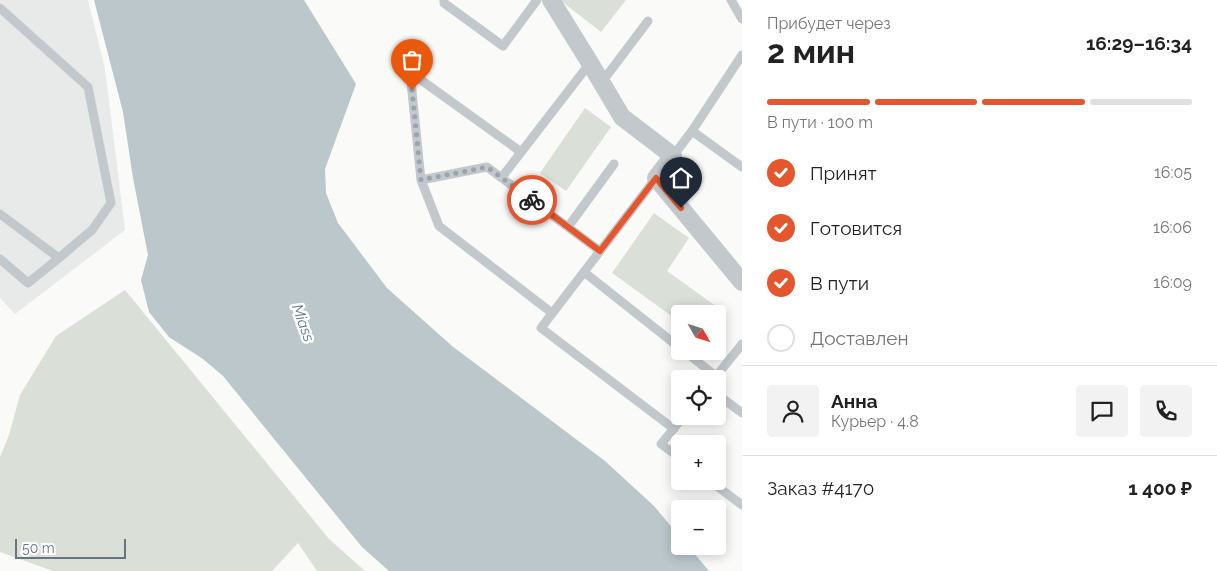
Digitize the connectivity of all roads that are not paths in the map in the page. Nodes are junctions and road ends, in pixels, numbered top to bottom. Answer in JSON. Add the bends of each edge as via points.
{"nodes":[{"id":1,"x":444,"y":0,"type":"edge"},
{"id":2,"x":538,"y":0,"type":"edge"},
{"id":3,"x":551,"y":0,"type":"edge"},
{"id":4,"x":736,"y":3,"type":"edge"},
{"id":5,"x":0,"y":8,"type":"edge"},
{"id":6,"x":742,"y":19,"type":"edge"},
{"id":7,"x":648,"y":21,"type":"dead end"},
{"id":8,"x":742,"y":55,"type":"edge"},
{"id":9,"x":590,"y":63,"type":"junction"},
{"id":10,"x":602,"y":82,"type":"junction"},
{"id":11,"x":692,"y":132,"type":"junction"},
{"id":12,"x":521,"y":152,"type":"junction"},
{"id":13,"x":673,"y":156,"type":"junction"},
{"id":14,"x":614,"y":164,"type":"dead end"},
{"id":15,"x":742,"y":166,"type":"edge"},
{"id":16,"x":502,"y":177,"type":"junction"},
{"id":17,"x":656,"y":178,"type":"junction"},
{"id":18,"x":421,"y":180,"type":"junction"},
{"id":19,"x":0,"y":214,"type":"edge"},
{"id":20,"x":568,"y":227,"type":"junction"},
{"id":21,"x":600,"y":251,"type":"junction"},
{"id":22,"x":59,"y":258,"type":"junction"},
{"id":23,"x":0,"y":259,"type":"edge"},
{"id":24,"x":584,"y":272,"type":"junction"},
{"id":25,"x":742,"y":282,"type":"edge"},
{"id":26,"x":552,"y":313,"type":"junction"},
{"id":27,"x":671,"y":341,"type":"edge"},
{"id":28,"x":742,"y":344,"type":"edge"},
{"id":29,"x":694,"y":360,"type":"edge"},
{"id":30,"x":706,"y":370,"type":"edge"},
{"id":31,"x":721,"y":370,"type":"edge"},
{"id":32,"x":726,"y":401,"type":"edge"},
{"id":33,"x":742,"y":413,"type":"edge"},
{"id":34,"x":677,"y":425,"type":"edge"},
{"id":35,"x":674,"y":429,"type":"junction"},
{"id":36,"x":671,"y":451,"type":"edge"},
{"id":37,"x":722,"y":490,"type":"edge"},
{"id":38,"x":742,"y":505,"type":"edge"}],
"edges":[{"from":1,"to":2,"type":"lane","via":[[503,46]]},
{"from":3,"to":9,"type":"street"},
{"from":4,"to":6,"type":"lane"},
{"from":5,"to":22,"type":"lane","via":[[88,87],[111,203],[92,230]]},
{"from":7,"to":10,"type":"lane"},
{"from":8,"to":11,"type":"lane"},
{"from":9,"to":10,"type":"street"},
{"from":9,"to":12,"type":"lane"},
{"from":10,"to":13,"type":"street","via":[[622,117]]},
{"from":11,"to":13,"type":"lane"},
{"from":11,"to":15,"type":"lane"},
{"from":12,"to":16,"type":"lane"},
{"from":12,"to":18,"type":"lane","via":[[410,72]]},
{"from":13,"to":17,"type":"street"},
{"from":14,"to":20,"type":"lane"},
{"from":16,"to":18,"type":"lane","via":[[487,167]]},
{"from":16,"to":20,"type":"lane"},
{"from":17,"to":21,"type":"lane"},
{"from":17,"to":25,"type":"street"},
{"from":18,"to":26,"type":"lane","via":[[439,226]]},
{"from":19,"to":22,"type":"lane"},
{"from":20,"to":21,"type":"lane"},
{"from":21,"to":24,"type":"lane"},
{"from":22,"to":23,"type":"lane","via":[[28,283]]},
{"from":24,"to":26,"type":"lane"},
{"from":24,"to":27,"type":"lane"},
{"from":26,"to":35,"type":"lane","via":[[541,328]]},
{"from":28,"to":31,"type":"lane"},
{"from":29,"to":30,"type":"lane"},
{"from":32,"to":33,"type":"lane"},
{"from":34,"to":35,"type":"lane"},
{"from":35,"to":36,"type":"lane","via":[[661,444]]},
{"from":37,"to":38,"type":"lane"}]}
